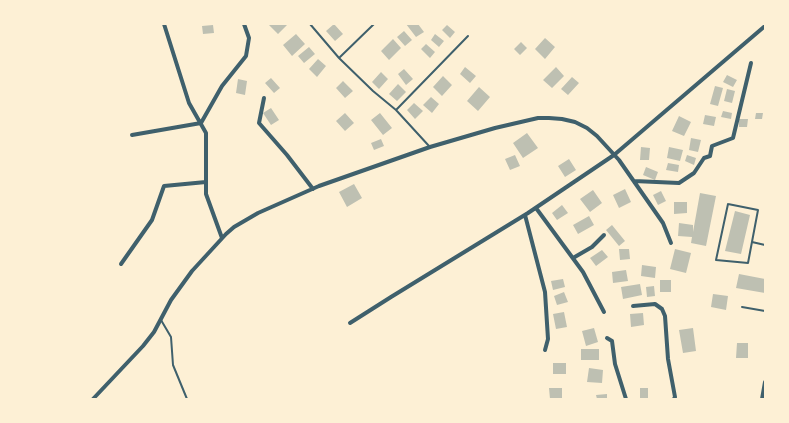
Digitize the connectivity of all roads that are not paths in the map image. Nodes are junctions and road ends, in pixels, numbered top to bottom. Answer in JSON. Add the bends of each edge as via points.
{"nodes":[{"id":1,"x":164,"y":24,"type":"edge"},
{"id":2,"x":244,"y":24,"type":"edge"},
{"id":3,"x":310,"y":24,"type":"edge"},
{"id":4,"x":374,"y":24,"type":"edge"},
{"id":5,"x":765,"y":26,"type":"edge"},
{"id":6,"x":468,"y":36,"type":"dead end"},
{"id":7,"x":339,"y":58,"type":"junction"},
{"id":8,"x":751,"y":63,"type":"dead end"},
{"id":9,"x":264,"y":98,"type":"dead end"},
{"id":10,"x":396,"y":110,"type":"junction"},
{"id":11,"x":201,"y":123,"type":"junction"},
{"id":12,"x":132,"y":135,"type":"dead end"},
{"id":13,"x":430,"y":147,"type":"junction"},
{"id":14,"x":614,"y":155,"type":"junction"},
{"id":15,"x":634,"y":181,"type":"junction"},
{"id":16,"x":206,"y":182,"type":"junction"},
{"id":17,"x":313,"y":189,"type":"junction"},
{"id":18,"x":536,"y":208,"type":"junction"},
{"id":19,"x":525,"y":215,"type":"junction"},
{"id":20,"x":604,"y":235,"type":"dead end"},
{"id":21,"x":222,"y":238,"type":"junction"},
{"id":22,"x":752,"y":242,"type":"junction"},
{"id":23,"x":671,"y":243,"type":"dead end"},
{"id":24,"x":765,"y":245,"type":"edge"},
{"id":25,"x":573,"y":258,"type":"junction"},
{"id":26,"x":121,"y":264,"type":"dead end"},
{"id":27,"x":633,"y":306,"type":"dead end"},
{"id":28,"x":742,"y":307,"type":"dead end"},
{"id":29,"x":765,"y":311,"type":"edge"},
{"id":30,"x":604,"y":312,"type":"dead end"},
{"id":31,"x":161,"y":320,"type":"junction"},
{"id":32,"x":350,"y":323,"type":"dead end"},
{"id":33,"x":607,"y":338,"type":"dead end"},
{"id":34,"x":545,"y":350,"type":"dead end"},
{"id":35,"x":765,"y":382,"type":"edge"},
{"id":36,"x":93,"y":399,"type":"edge"},
{"id":37,"x":187,"y":399,"type":"edge"},
{"id":38,"x":626,"y":399,"type":"edge"},
{"id":39,"x":674,"y":399,"type":"edge"},
{"id":40,"x":762,"y":399,"type":"edge"}],
"edges":[{"from":1,"to":11,"type":"street","via":[[189,103]]},
{"from":2,"to":11,"type":"street","via":[[248,38],[246,56],[222,86]]},
{"from":3,"to":7,"type":"lane"},
{"from":4,"to":7,"type":"lane"},
{"from":5,"to":14,"type":"street"},
{"from":6,"to":10,"type":"lane"},
{"from":7,"to":10,"type":"lane"},
{"from":8,"to":15,"type":"street","via":[[733,138],[712,146],[710,156],[704,158],[694,173],[679,183]]},
{"from":9,"to":17,"type":"street","via":[[259,123]]},
{"from":10,"to":13,"type":"lane"},
{"from":11,"to":12,"type":"street"},
{"from":11,"to":16,"type":"street","via":[[206,133]]},
{"from":13,"to":14,"type":"street","via":[[523,121],[549,118],[575,122],[587,128]]},
{"from":13,"to":17,"type":"street"},
{"from":14,"to":15,"type":"street"},
{"from":14,"to":18,"type":"street"},
{"from":15,"to":23,"type":"street","via":[[663,223]]},
{"from":16,"to":21,"type":"street","via":[[206,194]]},
{"from":16,"to":26,"type":"street","via":[[164,186],[152,220]]},
{"from":17,"to":21,"type":"street","via":[[258,212]]},
{"from":18,"to":19,"type":"street"},
{"from":18,"to":25,"type":"street"},
{"from":19,"to":32,"type":"street"},
{"from":19,"to":34,"type":"street","via":[[545,292],[548,339]]},
{"from":20,"to":25,"type":"street","via":[[592,247]]},
{"from":21,"to":31,"type":"street","via":[[192,271],[171,300]]},
{"from":22,"to":22,"type":"lane","via":[[748,263],[716,260],[728,204],[758,210]]},
{"from":22,"to":24,"type":"lane"},
{"from":25,"to":30,"type":"street"},
{"from":27,"to":39,"type":"street","via":[[655,304],[664,312]]},
{"from":28,"to":29,"type":"lane"},
{"from":31,"to":36,"type":"street","via":[[143,346]]},
{"from":31,"to":37,"type":"lane","via":[[171,337],[174,365]]},
{"from":33,"to":38,"type":"street","via":[[612,341],[615,364]]},
{"from":35,"to":40,"type":"street"}]}
